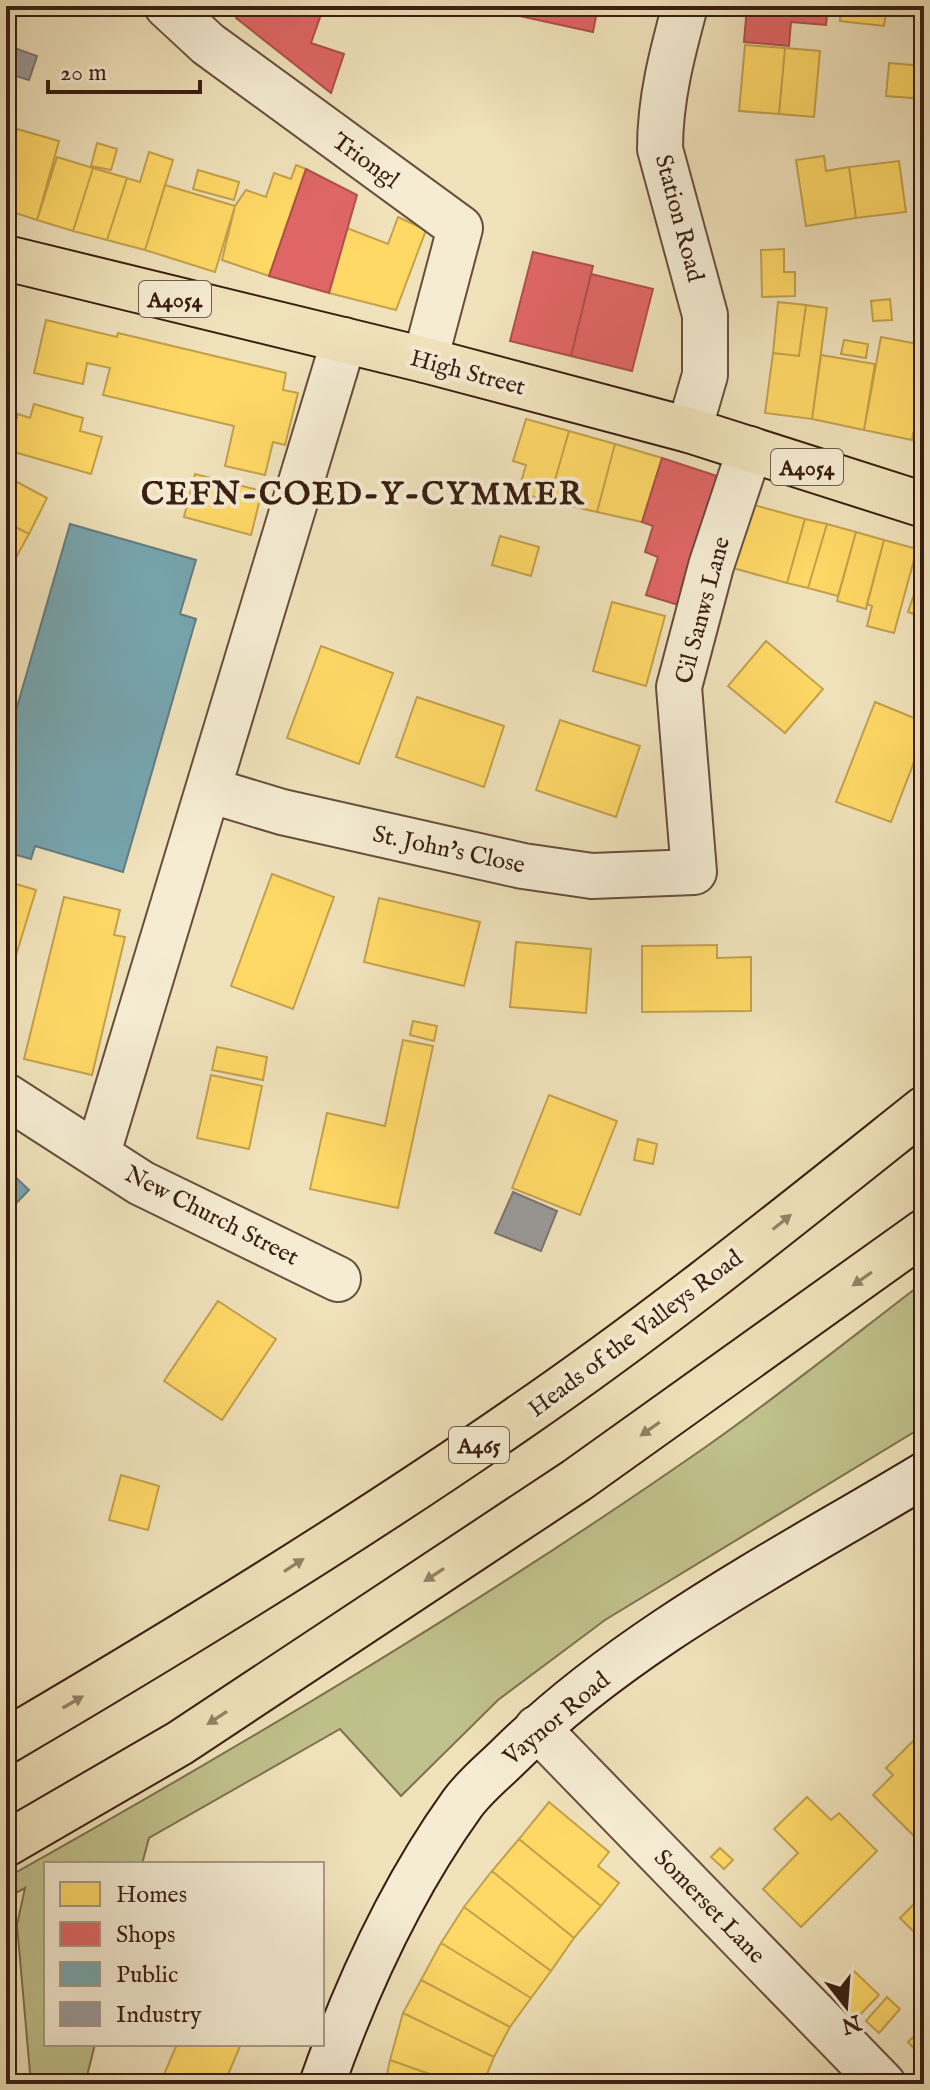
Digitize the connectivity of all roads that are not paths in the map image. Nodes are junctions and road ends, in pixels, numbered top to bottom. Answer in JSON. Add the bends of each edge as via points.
{"nodes":[{"id":1,"x":167,"y":6,"type":"edge"},
{"id":2,"x":685,"y":6,"type":"edge"},
{"id":3,"x":6,"y":258,"type":"edge"},
{"id":4,"x":344,"y":340,"type":"junction"},
{"id":5,"x":425,"y":360,"type":"junction"},
{"id":6,"x":689,"y":430,"type":"junction"},
{"id":7,"x":750,"y":449,"type":"junction"},
{"id":8,"x":924,"y":505,"type":"edge"},
{"id":9,"x":209,"y":790,"type":"junction"},
{"id":10,"x":694,"y":872,"type":"joint"},
{"id":11,"x":6,"y":1096,"type":"edge"},
{"id":12,"x":924,"y":1109,"type":"edge"},
{"id":13,"x":98,"y":1153,"type":"junction"},
{"id":14,"x":924,"y":1232,"type":"edge"},
{"id":15,"x":338,"y":1279,"type":"dead end"},
{"id":16,"x":924,"y":1475,"type":"edge"},
{"id":17,"x":537,"y":1728,"type":"junction"},
{"id":18,"x":6,"y":1741,"type":"edge"},
{"id":19,"x":6,"y":1844,"type":"edge"},
{"id":20,"x":322,"y":2084,"type":"edge"},
{"id":21,"x":883,"y":2084,"type":"edge"}],
"edges":[{"from":1,"to":5,"type":"street","name":"Triongl","via":[[208,44],[460,228]]},
{"from":2,"to":6,"type":"street","name":"Station Road","via":[[664,88],[660,149],[705,315],[705,375]]},
{"from":3,"to":4,"type":"main road","name":"High Street","number":"A4054"},
{"from":4,"to":5,"type":"main road","name":"High Street","number":"A4054"},
{"from":4,"to":9,"type":"street"},
{"from":5,"to":6,"type":"main road","name":"High Street","number":"A4054"},
{"from":6,"to":7,"type":"main road","name":"High Street","number":"A4054"},
{"from":7,"to":8,"type":"main road","name":"High Street","number":"A4054"},
{"from":7,"to":10,"type":"street","name":"Cil Sanws Lane","via":[[679,687]]},
{"from":9,"to":10,"type":"street","name":"St. John's Close","via":[[282,812],[523,866],[592,876]]},
{"from":9,"to":13,"type":"street"},
{"from":11,"to":13,"type":"street","name":"New Church Street"},
{"from":18,"to":12,"type":"main road","name":"Heads of the Valleys Road","number":"A465","one_way":true,"via":[[180,1639],[520,1418],[752,1246]]},
{"from":13,"to":15,"type":"street","name":"New Church Street","via":[[141,1183]]},
{"from":14,"to":19,"type":"main road","one_way":true,"via":[[577,1480],[180,1743]]},
{"from":16,"to":17,"type":"street","name":"Vaynor Road","via":[[648,1644]]},
{"from":17,"to":20,"type":"street","name":"Vaynor Road","via":[[464,1801],[408,1890],[353,1997]]},
{"from":17,"to":21,"type":"street","name":"Somerset Lane"}]}
